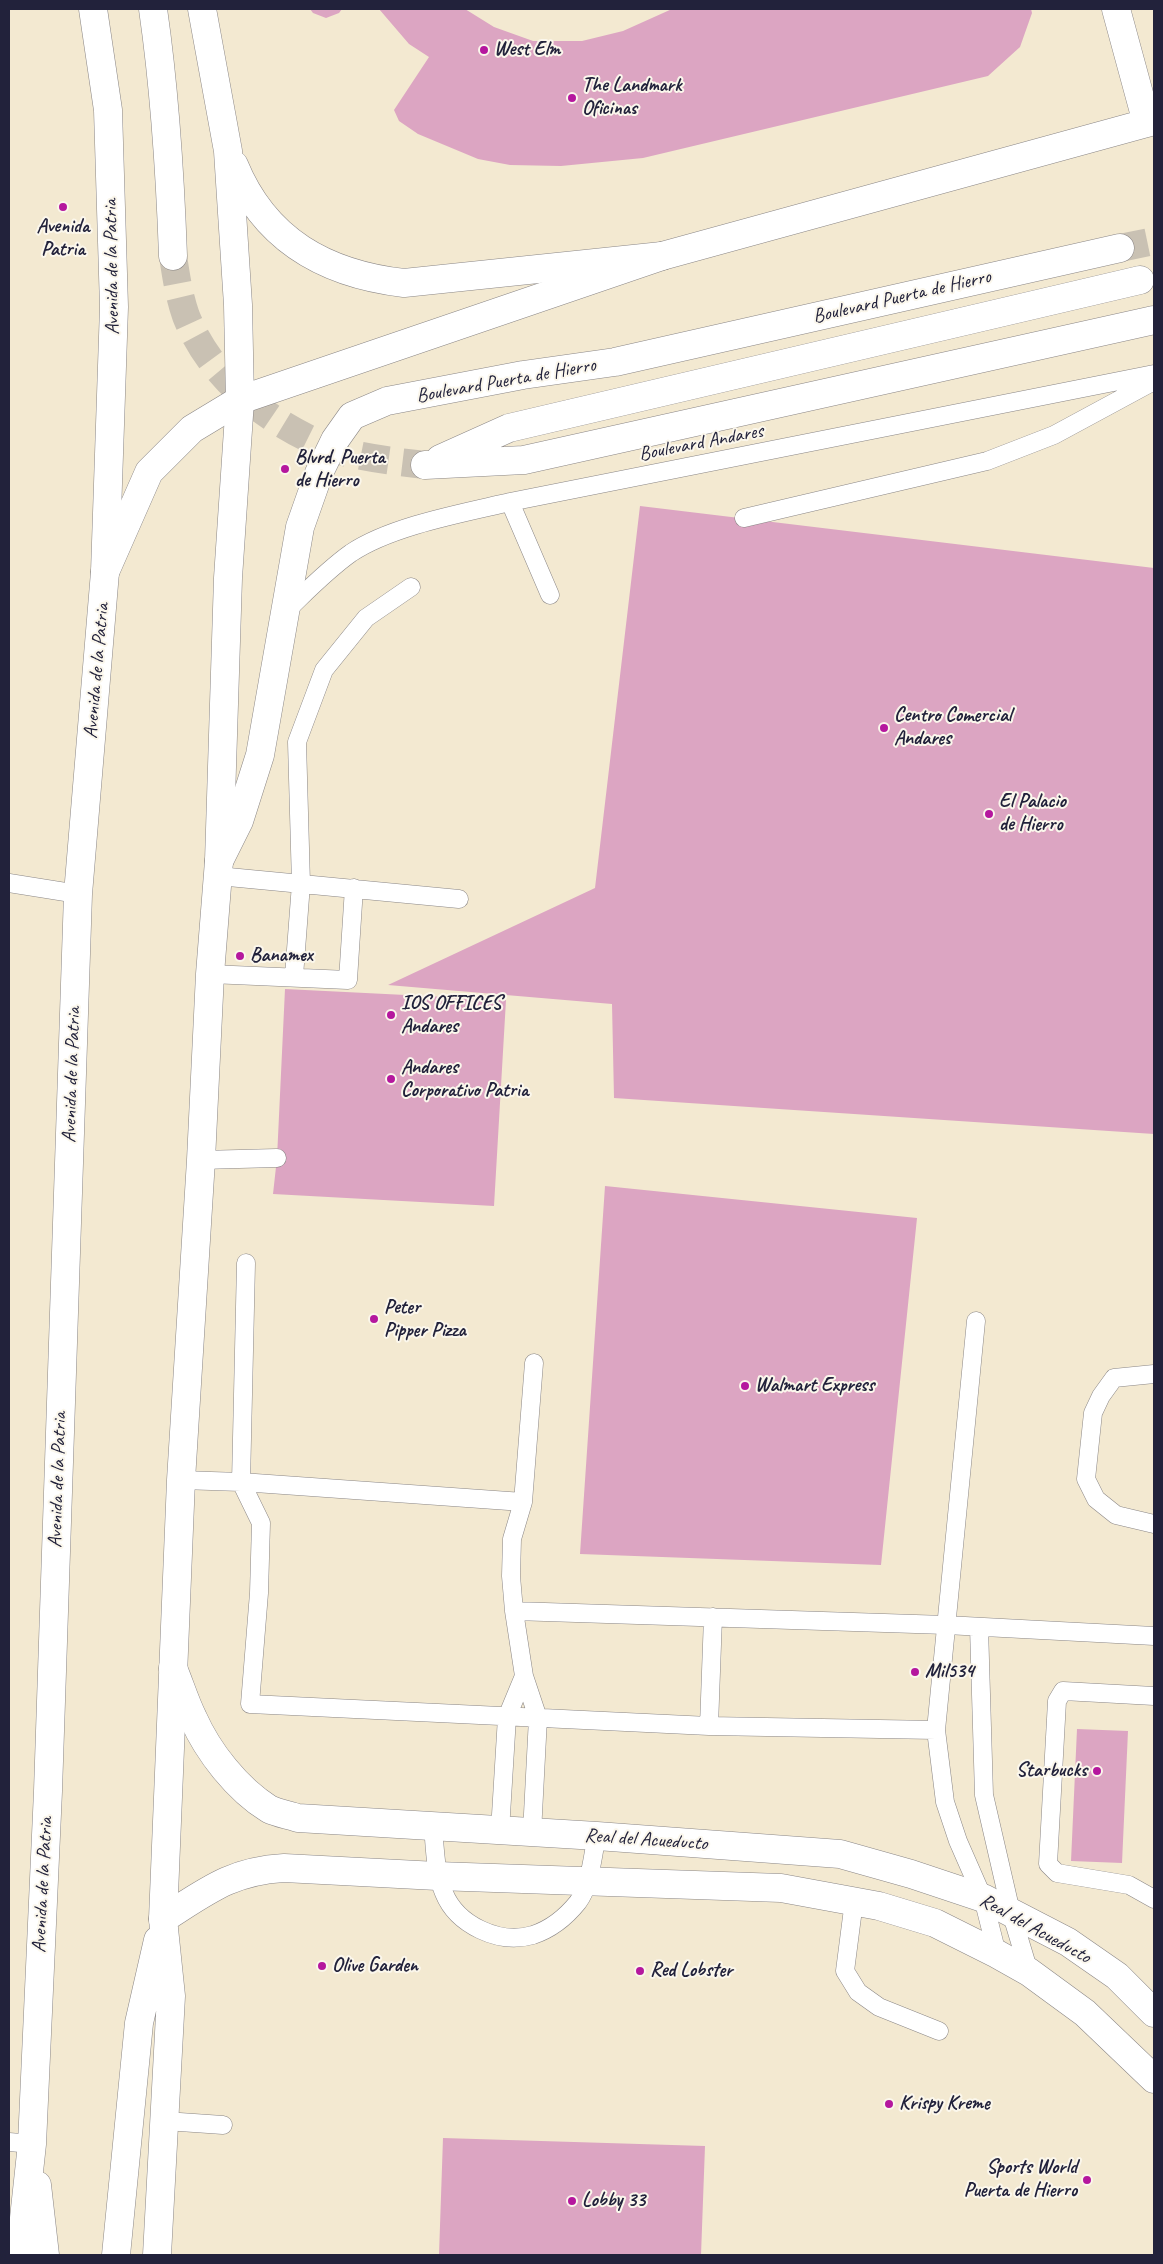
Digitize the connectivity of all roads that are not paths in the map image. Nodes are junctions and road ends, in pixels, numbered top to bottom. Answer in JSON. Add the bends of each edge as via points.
{"nodes":[{"id":1,"x":93,"y":9,"type":"edge"},
{"id":2,"x":153,"y":9,"type":"edge"},
{"id":3,"x":202,"y":9,"type":"edge"},
{"id":4,"x":1116,"y":9,"type":"edge"},
{"id":5,"x":1151,"y":122,"type":"edge"},
{"id":6,"x":228,"y":151,"type":"junction"},
{"id":7,"x":1120,"y":248,"type":"tunnel mouth"},
{"id":8,"x":173,"y":256,"type":"tunnel mouth"},
{"id":9,"x":662,"y":256,"type":"junction"},
{"id":10,"x":1140,"y":280,"type":"dead end"},
{"id":11,"x":1154,"y":320,"type":"edge"},
{"id":12,"x":1154,"y":374,"type":"edge"},
{"id":13,"x":1154,"y":381,"type":"edge"},
{"id":14,"x":240,"y":400,"type":"junction"},
{"id":15,"x":510,"y":502,"type":"junction"},
{"id":16,"x":744,"y":518,"type":"dead end"},
{"id":17,"x":105,"y":572,"type":"junction"},
{"id":18,"x":411,"y":587,"type":"dead end"},
{"id":19,"x":550,"y":595,"type":"dead end"},
{"id":20,"x":284,"y":613,"type":"junction"},
{"id":21,"x":218,"y":869,"type":"junction"},
{"id":22,"x":9,"y":883,"type":"edge"},
{"id":23,"x":301,"y":884,"type":"junction"},
{"id":24,"x":354,"y":888,"type":"junction"},
{"id":25,"x":78,"y":894,"type":"junction"},
{"id":26,"x":459,"y":899,"type":"dead end"},
{"id":27,"x":210,"y":974,"type":"junction"},
{"id":28,"x":294,"y":976,"type":"junction"},
{"id":29,"x":276,"y":1158,"type":"dead end"},
{"id":30,"x":201,"y":1160,"type":"junction"},
{"id":31,"x":246,"y":1263,"type":"dead end"},
{"id":32,"x":976,"y":1320,"type":"dead end"},
{"id":33,"x":534,"y":1362,"type":"dead end"},
{"id":34,"x":1154,"y":1374,"type":"edge"},
{"id":35,"x":181,"y":1480,"type":"junction"},
{"id":36,"x":241,"y":1482,"type":"junction"},
{"id":37,"x":523,"y":1502,"type":"junction"},
{"id":38,"x":1154,"y":1524,"type":"edge"},
{"id":39,"x":514,"y":1611,"type":"junction"},
{"id":40,"x":713,"y":1617,"type":"junction"},
{"id":41,"x":946,"y":1625,"type":"junction"},
{"id":42,"x":979,"y":1627,"type":"junction"},
{"id":43,"x":1154,"y":1636,"type":"edge"},
{"id":44,"x":173,"y":1668,"type":"junction"},
{"id":45,"x":524,"y":1676,"type":"junction"},
{"id":46,"x":1154,"y":1696,"type":"edge"},
{"id":47,"x":507,"y":1717,"type":"junction"},
{"id":48,"x":538,"y":1718,"type":"junction"},
{"id":49,"x":709,"y":1726,"type":"junction"},
{"id":50,"x":936,"y":1730,"type":"junction"},
{"id":51,"x":433,"y":1826,"type":"junction"},
{"id":52,"x":500,"y":1831,"type":"junction"},
{"id":53,"x":532,"y":1833,"type":"junction"},
{"id":54,"x":597,"y":1836,"type":"junction"},
{"id":55,"x":437,"y":1876,"type":"junction"},
{"id":56,"x":587,"y":1882,"type":"junction"},
{"id":57,"x":983,"y":1898,"type":"junction"},
{"id":58,"x":1154,"y":1899,"type":"edge"},
{"id":59,"x":854,"y":1901,"type":"junction"},
{"id":60,"x":1011,"y":1912,"type":"junction"},
{"id":61,"x":163,"y":1919,"type":"junction"},
{"id":62,"x":997,"y":1954,"type":"junction"},
{"id":63,"x":1029,"y":1972,"type":"junction"},
{"id":64,"x":1154,"y":2013,"type":"edge"},
{"id":65,"x":940,"y":2032,"type":"dead end"},
{"id":66,"x":1153,"y":2073,"type":"edge"},
{"id":67,"x":164,"y":2121,"type":"junction"},
{"id":68,"x":223,"y":2125,"type":"dead end"},
{"id":69,"x":20,"y":2143,"type":"edge"},
{"id":70,"x":20,"y":2255,"type":"edge"},
{"id":71,"x":45,"y":2255,"type":"edge"},
{"id":72,"x":116,"y":2255,"type":"edge"},
{"id":73,"x":157,"y":2255,"type":"edge"}],
"edges":[{"from":1,"to":17,"type":"main road","name":"Avenida de la Patria","via":[[108,110],[114,306]]},
{"from":2,"to":8,"type":"main road","via":[[170,158]]},
{"from":3,"to":6,"type":"main road"},
{"from":4,"to":5,"type":"main road"},
{"from":5,"to":9,"type":"main road"},
{"from":6,"to":9,"type":"main road","via":[[253,201],[291,241],[342,271],[373,279],[404,283]]},
{"from":6,"to":14,"type":"main road","via":[[238,305]]},
{"from":7,"to":20,"type":"main road","name":"Boulevard Puerta de Hierro","via":[[615,362],[523,375],[387,402],[352,416],[318,473],[300,528]]},
{"from":9,"to":14,"type":"main road"},
{"from":10,"to":11,"type":"main road","via":[[509,428],[424,465],[524,460]]},
{"from":12,"to":15,"type":"lane","name":"Boulevard Andares"},
{"from":13,"to":16,"type":"lane","via":[[1054,435],[987,461]]},
{"from":14,"to":17,"type":"main road","via":[[192,429],[149,472]]},
{"from":14,"to":21,"type":"main road","via":[[228,578]]},
{"from":15,"to":19,"type":"lane"},
{"from":15,"to":20,"type":"lane","name":"Boulevard Andares","via":[[432,520],[352,552]]},
{"from":17,"to":25,"type":"main road","name":"Avenida de la Patria"},
{"from":18,"to":23,"type":"lane","via":[[366,618],[320,679],[297,742]]},
{"from":20,"to":21,"type":"main road","name":"Boulevard Puerta de Hierro","via":[[260,755],[240,821]]},
{"from":21,"to":23,"type":"lane"},
{"from":21,"to":27,"type":"main road"},
{"from":22,"to":25,"type":"lane"},
{"from":23,"to":24,"type":"lane"},
{"from":23,"to":28,"type":"lane"},
{"from":24,"to":26,"type":"lane"},
{"from":24,"to":28,"type":"lane","via":[[348,980]]},
{"from":25,"to":69,"type":"main road","name":"Avenida de la Patria","via":[[48,1791]]},
{"from":27,"to":28,"type":"lane"},
{"from":27,"to":30,"type":"main road"},
{"from":29,"to":30,"type":"lane"},
{"from":30,"to":35,"type":"main road"},
{"from":31,"to":36,"type":"lane"},
{"from":32,"to":41,"type":"lane"},
{"from":33,"to":37,"type":"lane"},
{"from":34,"to":38,"type":"lane","via":[[1114,1378],[1100,1396],[1094,1413],[1086,1479],[1096,1499],[1116,1515]]},
{"from":35,"to":36,"type":"lane"},
{"from":35,"to":44,"type":"main road"},
{"from":36,"to":37,"type":"lane"},
{"from":36,"to":47,"type":"lane","via":[[261,1524],[250,1704]]},
{"from":37,"to":39,"type":"lane","via":[[512,1539]]},
{"from":39,"to":40,"type":"lane"},
{"from":39,"to":45,"type":"lane"},
{"from":40,"to":41,"type":"lane"},
{"from":40,"to":49,"type":"lane"},
{"from":41,"to":42,"type":"lane"},
{"from":41,"to":50,"type":"lane"},
{"from":42,"to":43,"type":"lane"},
{"from":42,"to":60,"type":"lane","via":[[984,1795]]},
{"from":44,"to":51,"type":"main road","name":"Real del Acueducto","via":[[193,1719],[210,1748],[227,1771],[270,1809],[298,1818]]},
{"from":44,"to":61,"type":"main road"},
{"from":45,"to":47,"type":"lane"},
{"from":45,"to":48,"type":"lane"},
{"from":46,"to":58,"type":"lane","via":[[1063,1691],[1057,1701],[1048,1864],[1057,1872],[1129,1886]]},
{"from":47,"to":48,"type":"lane"},
{"from":47,"to":52,"type":"lane"},
{"from":48,"to":49,"type":"lane"},
{"from":48,"to":53,"type":"lane"},
{"from":49,"to":50,"type":"lane"},
{"from":50,"to":57,"type":"lane","via":[[945,1802]]},
{"from":51,"to":52,"type":"main road","name":"Real del Acueducto"},
{"from":51,"to":55,"type":"lane"},
{"from":52,"to":53,"type":"main road","name":"Real del Acueducto"},
{"from":53,"to":54,"type":"main road","name":"Real del Acueducto"},
{"from":54,"to":56,"type":"lane"},
{"from":54,"to":57,"type":"main road","name":"Real del Acueducto","via":[[840,1854]]},
{"from":55,"to":56,"type":"main road","name":"Real del Acueducto"},
{"from":55,"to":56,"type":"lane","via":[[444,1895],[472,1926],[512,1938],[532,1936],[550,1928],[579,1900]]},
{"from":55,"to":61,"type":"main road","name":"Real del Acueducto","via":[[261,1869],[237,1875],[215,1886]]},
{"from":56,"to":59,"type":"main road","name":"Real del Acueducto","via":[[781,1888]]},
{"from":57,"to":60,"type":"main road","name":"Real del Acueducto"},
{"from":57,"to":62,"type":"lane"},
{"from":59,"to":62,"type":"main road","name":"Real del Acueducto","via":[[935,1923]]},
{"from":59,"to":65,"type":"lane","via":[[845,1971],[858,1992],[879,2007]]},
{"from":60,"to":63,"type":"lane"},
{"from":60,"to":64,"type":"main road","name":"Real del Acueducto","via":[[1068,1942],[1117,1976]]},
{"from":61,"to":67,"type":"main road","via":[[171,1996]]},
{"from":61,"to":72,"type":"main road","via":[[139,2023]]},
{"from":62,"to":63,"type":"main road","name":"Real del Acueducto"},
{"from":63,"to":66,"type":"main road","name":"Real del Acueducto","via":[[1085,2013]]},
{"from":67,"to":68,"type":"lane"},
{"from":67,"to":73,"type":"main road"},
{"from":69,"to":70,"type":"main road","name":"Avenida de la Patria"},
{"from":69,"to":71,"type":"main road","name":"Avenida de la Patria"}]}
